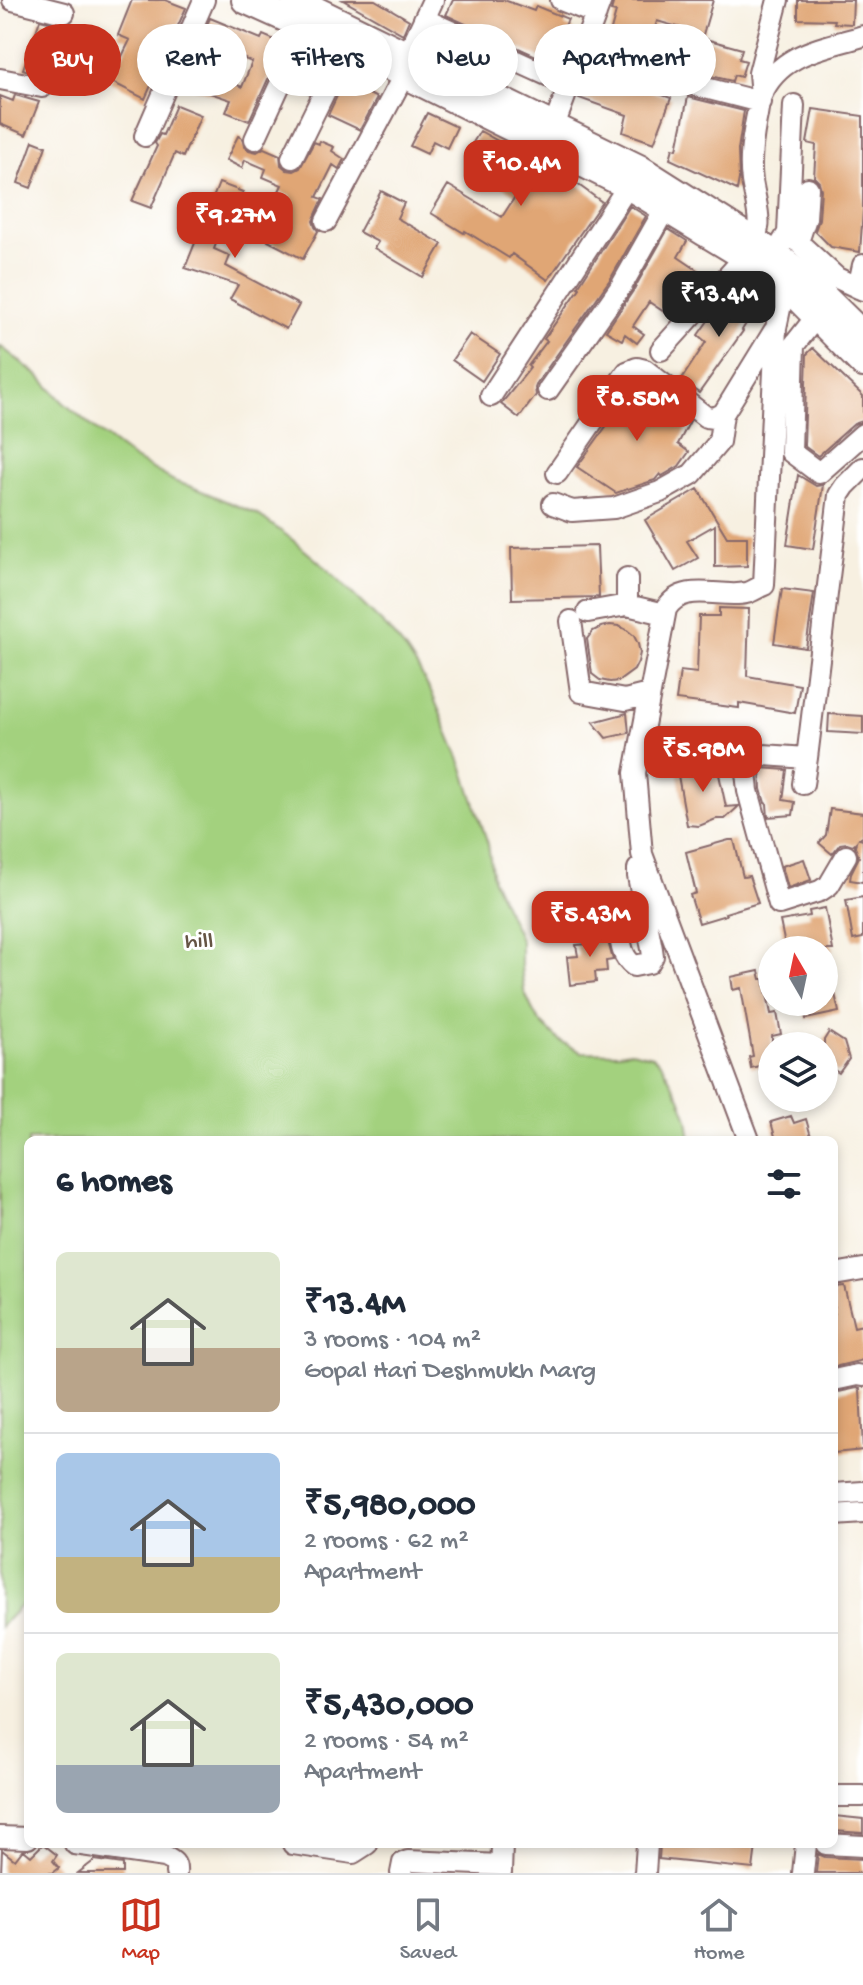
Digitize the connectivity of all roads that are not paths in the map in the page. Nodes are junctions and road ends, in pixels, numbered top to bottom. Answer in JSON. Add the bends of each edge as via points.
{"nodes":[{"id":1,"x":13,"y":0,"type":"edge"},
{"id":2,"x":204,"y":0,"type":"edge"},
{"id":3,"x":295,"y":0,"type":"edge"},
{"id":4,"x":561,"y":0,"type":"edge"},
{"id":5,"x":778,"y":0,"type":"edge"},
{"id":6,"x":260,"y":3,"type":"edge"},
{"id":7,"x":599,"y":7,"type":"edge"},
{"id":8,"x":428,"y":9,"type":"edge"},
{"id":9,"x":64,"y":13,"type":"dead end"},
{"id":10,"x":299,"y":24,"type":"edge"},
{"id":11,"x":863,"y":36,"type":"edge"},
{"id":12,"x":392,"y":61,"type":"edge"},
{"id":13,"x":406,"y":66,"type":"junction"},
{"id":14,"x":534,"y":66,"type":"edge"},
{"id":15,"x":0,"y":79,"type":"edge"},
{"id":16,"x":24,"y":84,"type":"edge"},
{"id":17,"x":716,"y":89,"type":"edge"},
{"id":18,"x":275,"y":96,"type":"edge"},
{"id":19,"x":322,"y":96,"type":"edge"},
{"id":20,"x":565,"y":96,"type":"edge"},
{"id":21,"x":760,"y":99,"type":"junction"},
{"id":22,"x":794,"y":105,"type":"dead end"},
{"id":23,"x":554,"y":126,"type":"junction"},
{"id":24,"x":145,"y":136,"type":"dead end"},
{"id":25,"x":255,"y":139,"type":"dead end"},
{"id":26,"x":292,"y":158,"type":"dead end"},
{"id":27,"x":628,"y":186,"type":"junction"},
{"id":28,"x":808,"y":188,"type":"dead end"},
{"id":29,"x":665,"y":209,"type":"junction"},
{"id":30,"x":326,"y":221,"type":"dead end"},
{"id":31,"x":781,"y":260,"type":"junction"},
{"id":32,"x":863,"y":265,"type":"edge"},
{"id":33,"x":837,"y":278,"type":"junction"},
{"id":34,"x":861,"y":289,"type":"edge"},
{"id":35,"x":816,"y":317,"type":"junction"},
{"id":36,"x":776,"y":328,"type":"junction"},
{"id":37,"x":863,"y":335,"type":"edge"},
{"id":38,"x":661,"y":350,"type":"dead end"},
{"id":39,"x":863,"y":364,"type":"edge"},
{"id":40,"x":548,"y":390,"type":"dead end"},
{"id":41,"x":491,"y":396,"type":"dead end"},
{"id":42,"x":723,"y":414,"type":"junction"},
{"id":43,"x":863,"y":434,"type":"edge"},
{"id":44,"x":863,"y":468,"type":"edge"},
{"id":45,"x":557,"y":473,"type":"dead end"},
{"id":46,"x":553,"y":504,"type":"dead end"},
{"id":47,"x":627,"y":578,"type":"dead end"},
{"id":48,"x":627,"y":605,"type":"junction"},
{"id":49,"x":665,"y":614,"type":"junction"},
{"id":50,"x":649,"y":694,"type":"junction"},
{"id":51,"x":807,"y":758,"type":"junction"},
{"id":52,"x":803,"y":784,"type":"dead end"},
{"id":53,"x":846,"y":856,"type":"dead end"},
{"id":54,"x":646,"y":863,"type":"junction"},
{"id":55,"x":611,"y":926,"type":"dead end"},
{"id":56,"x":748,"y":1136,"type":"edge"},
{"id":57,"x":863,"y":1269,"type":"edge"},
{"id":58,"x":838,"y":1273,"type":"edge"},
{"id":59,"x":863,"y":1376,"type":"edge"},
{"id":60,"x":838,"y":1379,"type":"edge"},
{"id":61,"x":863,"y":1492,"type":"edge"},
{"id":62,"x":838,"y":1494,"type":"edge"},
{"id":63,"x":863,"y":1513,"type":"edge"},
{"id":64,"x":838,"y":1515,"type":"edge"},
{"id":65,"x":838,"y":1796,"type":"edge"},
{"id":66,"x":863,"y":1796,"type":"edge"},
{"id":67,"x":0,"y":1837,"type":"edge"},
{"id":68,"x":24,"y":1838,"type":"edge"},
{"id":69,"x":838,"y":1845,"type":"edge"},
{"id":70,"x":863,"y":1846,"type":"edge"},
{"id":71,"x":103,"y":1848,"type":"edge"},
{"id":72,"x":320,"y":1848,"type":"edge"},
{"id":73,"x":361,"y":1848,"type":"edge"},
{"id":74,"x":502,"y":1848,"type":"edge"},
{"id":75,"x":647,"y":1848,"type":"edge"},
{"id":76,"x":806,"y":1848,"type":"edge"},
{"id":77,"x":501,"y":1869,"type":"edge"},
{"id":78,"x":176,"y":1873,"type":"edge"},
{"id":79,"x":401,"y":1873,"type":"edge"},
{"id":80,"x":645,"y":1873,"type":"edge"},
{"id":81,"x":803,"y":1873,"type":"edge"}],
"edges":[{"from":1,"to":9,"type":"street"},
{"from":2,"to":24,"type":"street"},
{"from":3,"to":13,"type":"main road","via":[[377,41]]},
{"from":4,"to":7,"type":"street"},
{"from":5,"to":21,"type":"street","via":[[759,73]]},
{"from":6,"to":10,"type":"main road"},
{"from":8,"to":13,"type":"street"},
{"from":8,"to":14,"type":"street"},
{"from":11,"to":21,"type":"street","via":[[792,59],[778,69]]},
{"from":12,"to":13,"type":"main road"},
{"from":13,"to":23,"type":"main road"},
{"from":13,"to":27,"type":"main road"},
{"from":13,"to":30,"type":"street"},
{"from":15,"to":16,"type":"street"},
{"from":17,"to":21,"type":"street"},
{"from":18,"to":25,"type":"street"},
{"from":19,"to":26,"type":"street"},
{"from":20,"to":23,"type":"street"},
{"from":21,"to":31,"type":"street","via":[[752,180],[759,230]]},
{"from":22,"to":31,"type":"street"},
{"from":23,"to":31,"type":"main road","via":[[639,168]]},
{"from":27,"to":29,"type":"main road"},
{"from":27,"to":41,"type":"street"},
{"from":28,"to":31,"type":"street","via":[[806,218]]},
{"from":29,"to":31,"type":"main road"},
{"from":29,"to":40,"type":"street","via":[[622,285]]},
{"from":31,"to":33,"type":"street"},
{"from":31,"to":33,"type":"street","via":[[824,279]]},
{"from":31,"to":35,"type":"main road"},
{"from":31,"to":36,"type":"street"},
{"from":31,"to":37,"type":"main road"},
{"from":31,"to":38,"type":"street"},
{"from":32,"to":34,"type":"street"},
{"from":33,"to":34,"type":"street"},
{"from":35,"to":39,"type":"main road"},
{"from":35,"to":43,"type":"street","via":[[794,345],[791,452],[819,473]]},
{"from":36,"to":42,"type":"street"},
{"from":36,"to":49,"type":"street","via":[[764,585],[745,594],[691,592],[669,602]]},
{"from":42,"to":45,"type":"street","via":[[706,417],[637,368],[627,372]]},
{"from":42,"to":46,"type":"street","via":[[719,442],[692,474],[660,492],[614,508],[572,511]]},
{"from":44,"to":51,"type":"street","via":[[839,495]]},
{"from":47,"to":48,"type":"street"},
{"from":48,"to":49,"type":"street"},
{"from":48,"to":50,"type":"street","via":[[579,617],[581,692],[625,700]]},
{"from":49,"to":50,"type":"street"},
{"from":50,"to":54,"type":"street","via":[[635,773]]},
{"from":51,"to":52,"type":"street"},
{"from":51,"to":53,"type":"street","via":[[748,754],[748,791],[779,904],[829,885]]},
{"from":54,"to":55,"type":"street","via":[[638,869],[653,956],[649,963],[629,963],[618,921]]},
{"from":54,"to":56,"type":"street"},
{"from":57,"to":58,"type":"street"},
{"from":59,"to":60,"type":"street"},
{"from":61,"to":62,"type":"street"},
{"from":63,"to":64,"type":"street"},
{"from":65,"to":66,"type":"street"},
{"from":67,"to":68,"type":"street"},
{"from":69,"to":70,"type":"street"},
{"from":71,"to":78,"type":"street","via":[[165,1857],[174,1862]]},
{"from":72,"to":73,"type":"street","via":[[353,1853]]},
{"from":74,"to":77,"type":"street"},
{"from":75,"to":80,"type":"street"},
{"from":76,"to":81,"type":"street"},
{"from":77,"to":79,"type":"street","via":[[408,1861]]}]}
